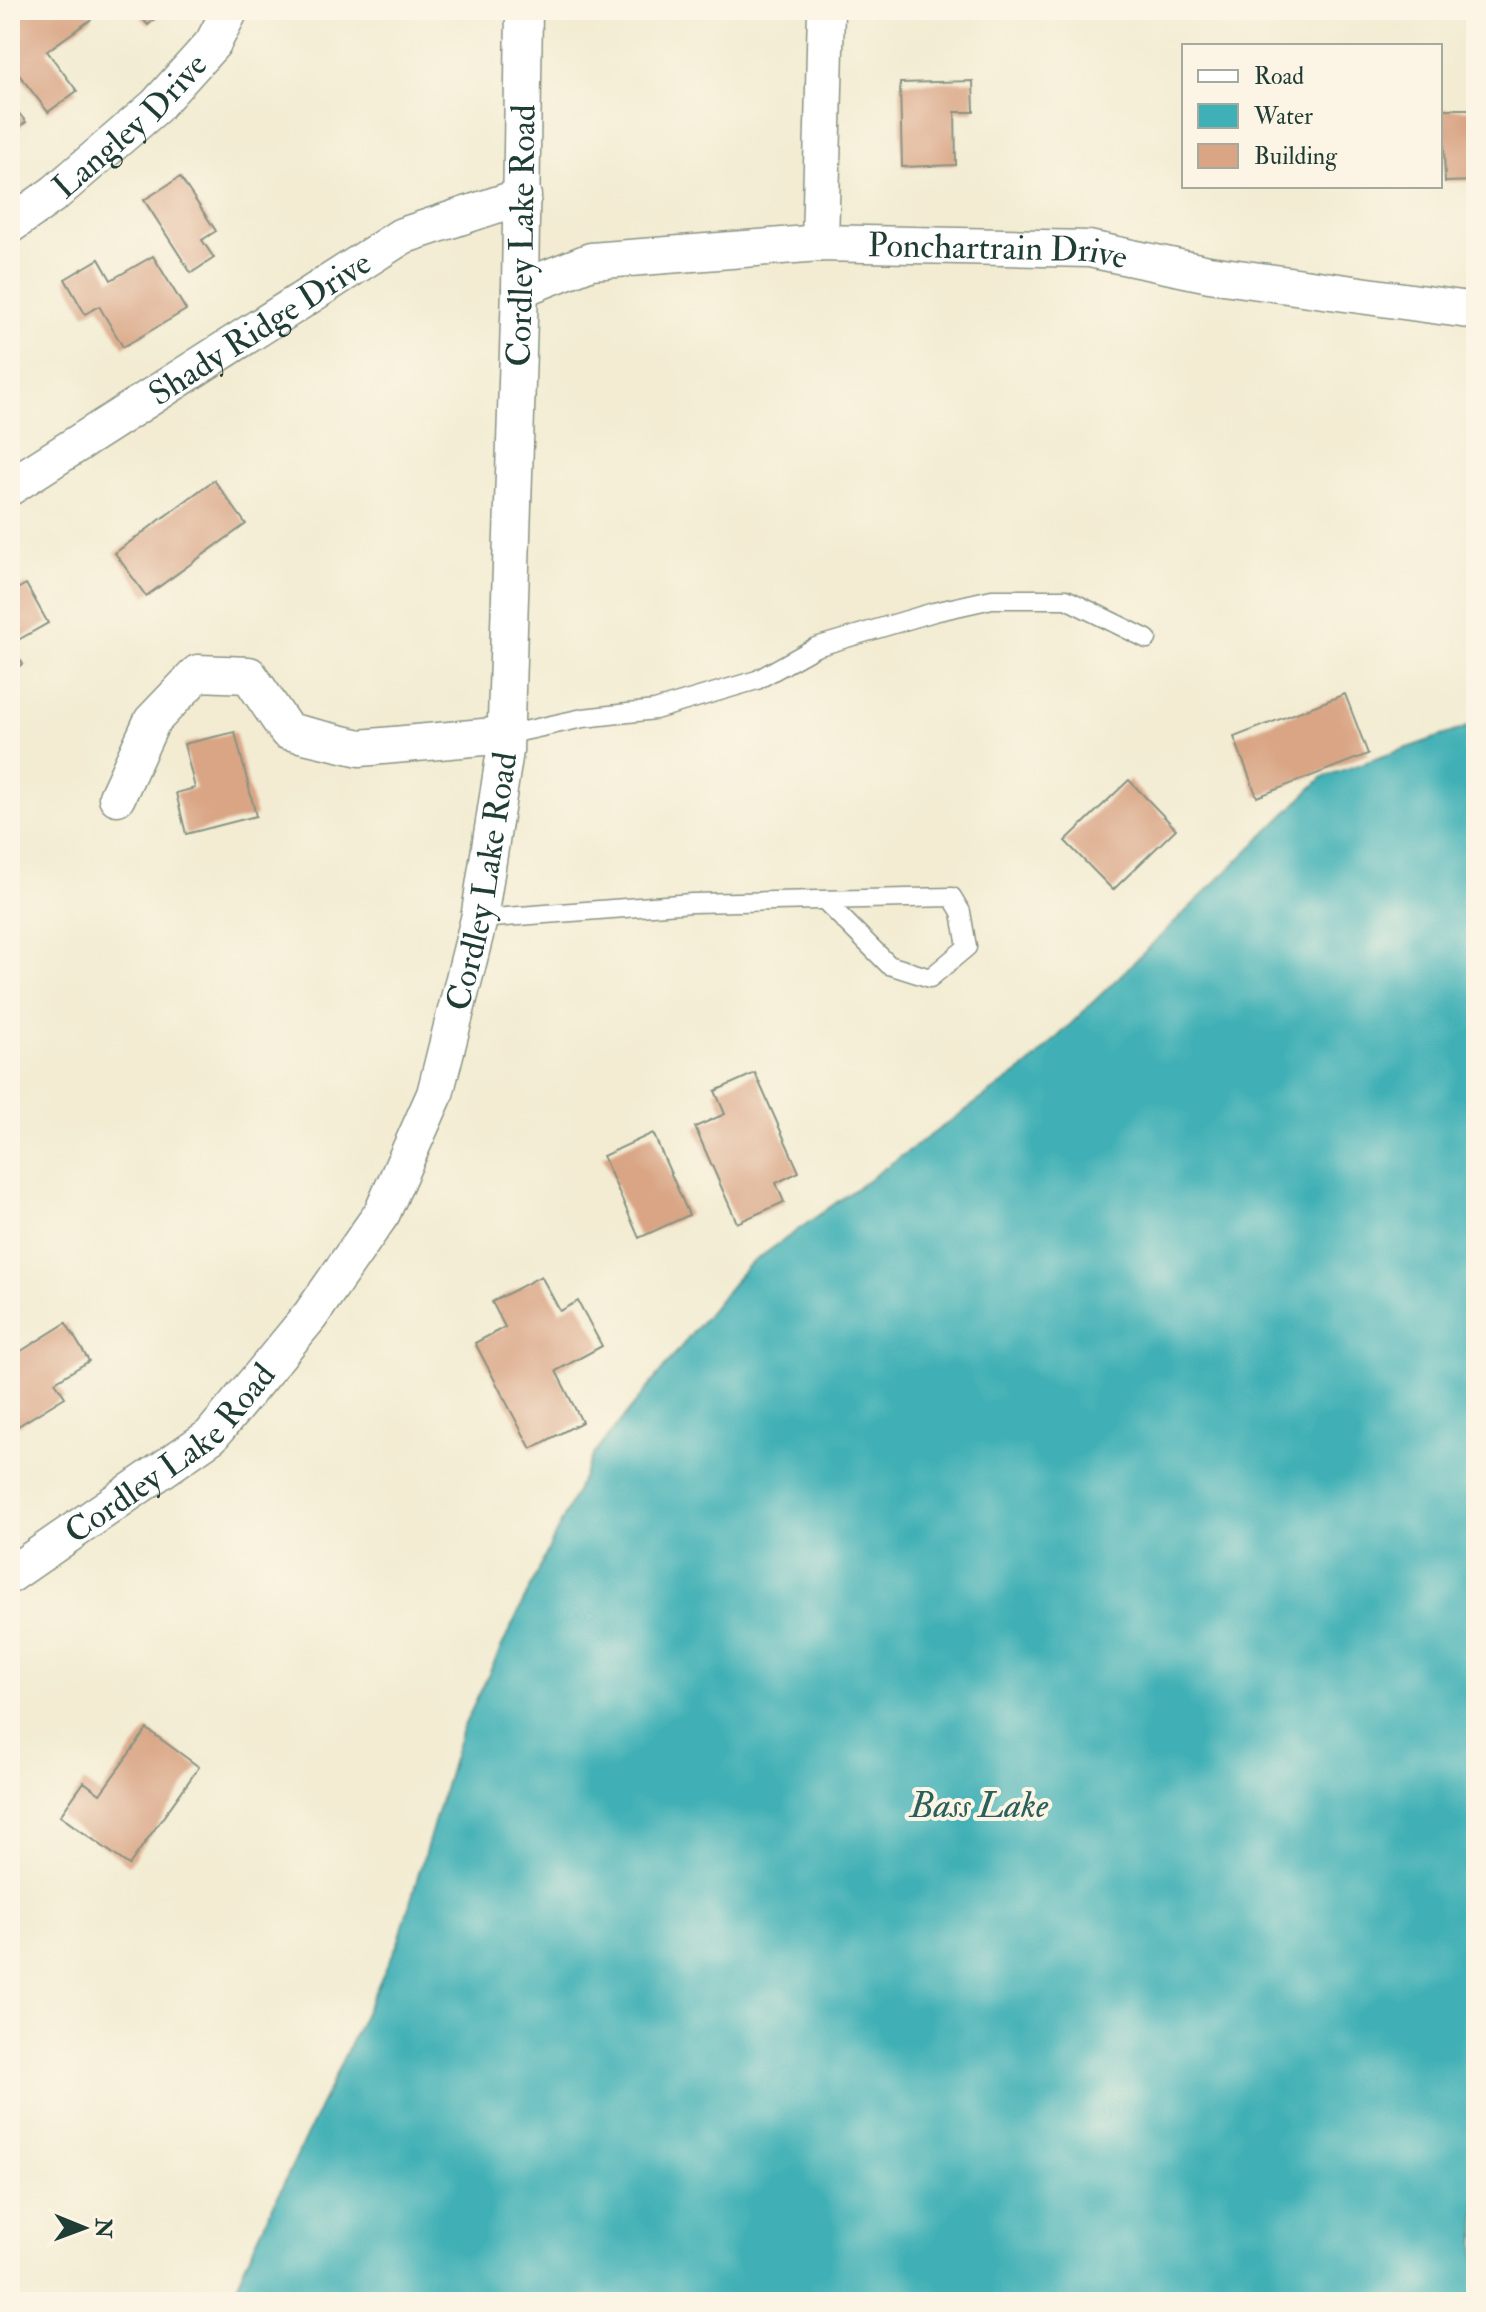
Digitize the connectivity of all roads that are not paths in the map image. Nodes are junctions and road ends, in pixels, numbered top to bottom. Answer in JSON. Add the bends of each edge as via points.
{"nodes":[{"id":1,"x":230,"y":10,"type":"edge"},
{"id":2,"x":524,"y":10,"type":"edge"},
{"id":3,"x":826,"y":10,"type":"edge"},
{"id":4,"x":523,"y":196,"type":"junction"},
{"id":5,"x":10,"y":225,"type":"edge"},
{"id":6,"x":820,"y":243,"type":"junction"},
{"id":7,"x":520,"y":289,"type":"junction"},
{"id":8,"x":1476,"y":311,"type":"edge"},
{"id":9,"x":10,"y":487,"type":"edge"},
{"id":10,"x":1147,"y":639,"type":"dead end"},
{"id":11,"x":506,"y":735,"type":"junction"},
{"id":12,"x":117,"y":797,"type":"dead end"},
{"id":13,"x":825,"y":901,"type":"junction"},
{"id":14,"x":479,"y":919,"type":"junction"},
{"id":15,"x":10,"y":1575,"type":"edge"}],
"edges":[{"from":1,"to":5,"type":"street","name":"Langley Drive","via":[[213,43],[156,106]]},
{"from":2,"to":4,"type":"street","name":"Cordley Lake Road"},
{"from":3,"to":6,"type":"street"},
{"from":4,"to":7,"type":"street","name":"Cordley Lake Road"},
{"from":4,"to":9,"type":"street","name":"Shady Ridge Drive","via":[[402,236]]},
{"from":6,"to":7,"type":"street","name":"Ponchartrain Drive","via":[[591,261]]},
{"from":6,"to":8,"type":"street","name":"Ponchartrain Drive","via":[[1089,249],[1209,274]]},
{"from":7,"to":11,"type":"street","name":"Cordley Lake Road"},
{"from":10,"to":11,"type":"lane","via":[[1066,599],[992,599],[816,647],[757,680],[655,710],[583,718]]},
{"from":11,"to":12,"type":"street","via":[[360,748],[287,731],[249,675],[198,673],[152,721]]},
{"from":11,"to":14,"type":"street","name":"Cordley Lake Road"},
{"from":13,"to":13,"type":"lane","via":[[952,897],[961,912],[967,947],[930,978],[889,965]]},
{"from":13,"to":14,"type":"lane","via":[[692,903]]},
{"from":14,"to":15,"type":"street","name":"Cordley Lake Road","via":[[435,1094],[382,1213],[310,1316],[211,1436]]}]}
